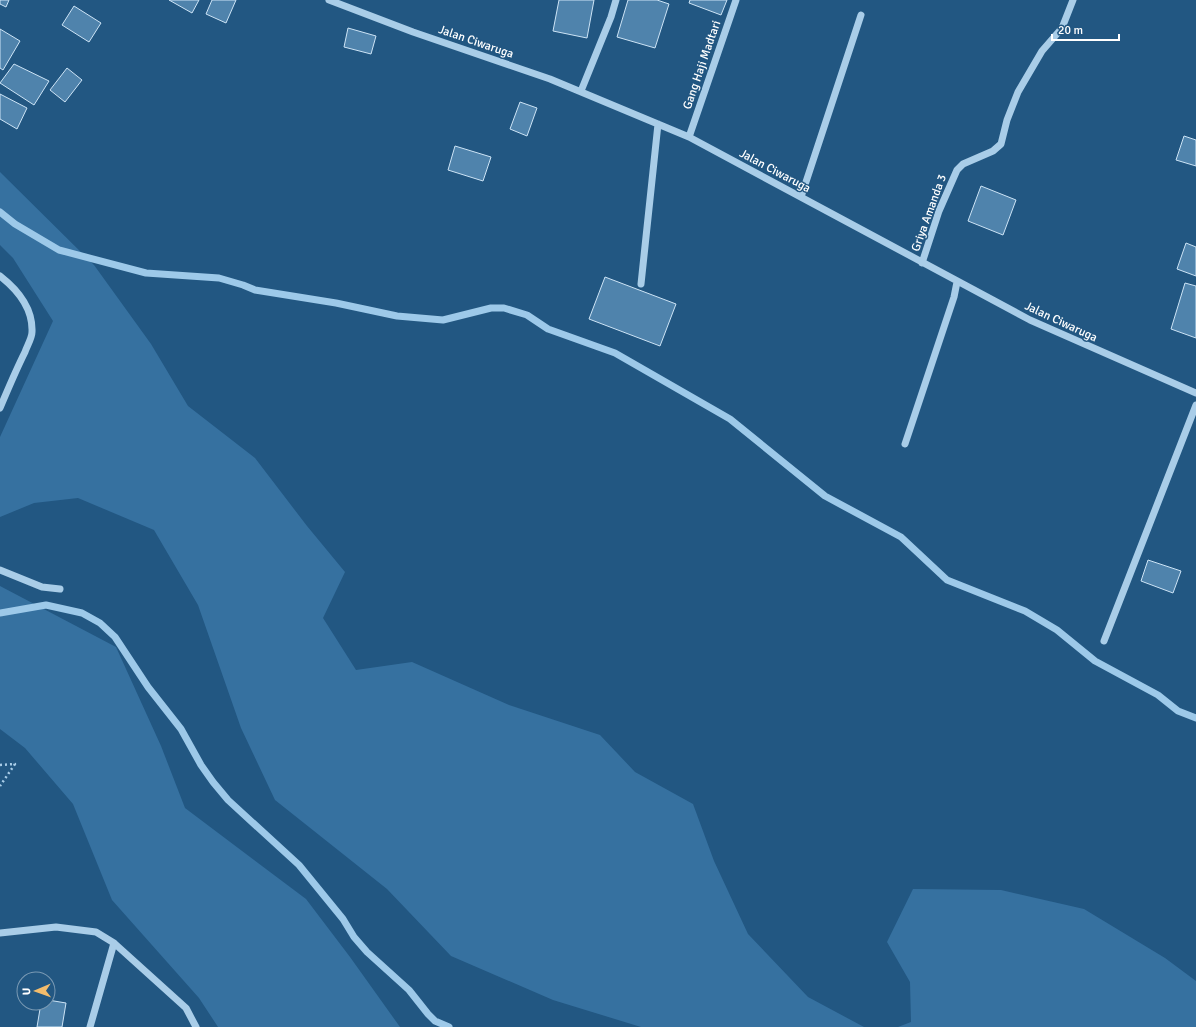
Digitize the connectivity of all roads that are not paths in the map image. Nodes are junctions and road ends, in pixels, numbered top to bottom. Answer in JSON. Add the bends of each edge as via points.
{"nodes":[{"id":1,"x":329,"y":0,"type":"edge"},
{"id":2,"x":616,"y":0,"type":"edge"},
{"id":3,"x":736,"y":0,"type":"edge"},
{"id":4,"x":1073,"y":0,"type":"edge"},
{"id":5,"x":861,"y":15,"type":"dead end"},
{"id":6,"x":581,"y":91,"type":"junction"},
{"id":7,"x":658,"y":124,"type":"junction"},
{"id":8,"x":689,"y":137,"type":"junction"},
{"id":9,"x":801,"y":197,"type":"junction"},
{"id":10,"x":922,"y":263,"type":"junction"},
{"id":11,"x":0,"y":276,"type":"edge"},
{"id":12,"x":957,"y":282,"type":"junction"},
{"id":13,"x":641,"y":284,"type":"dead end"},
{"id":14,"x":1196,"y":393,"type":"edge"},
{"id":15,"x":1196,"y":405,"type":"edge"},
{"id":16,"x":0,"y":408,"type":"edge"},
{"id":17,"x":905,"y":444,"type":"dead end"},
{"id":18,"x":0,"y":570,"type":"edge"},
{"id":19,"x":60,"y":589,"type":"dead end"},
{"id":20,"x":1104,"y":641,"type":"dead end"},
{"id":21,"x":0,"y":933,"type":"edge"},
{"id":22,"x":114,"y":942,"type":"junction"},
{"id":23,"x":90,"y":1027,"type":"edge"},
{"id":24,"x":196,"y":1027,"type":"edge"}],
"edges":[{"from":1,"to":6,"type":"street","name":"Jalan Ciwaruga"},
{"from":2,"to":6,"type":"street"},
{"from":3,"to":8,"type":"street","name":"Gang Haji Madtari"},
{"from":4,"to":10,"type":"street","name":"Griya Amanda 3","via":[[1062,28],[1042,52],[1018,92],[1001,144],[993,151],[963,164],[957,170],[939,211]]},
{"from":5,"to":9,"type":"street"},
{"from":6,"to":7,"type":"street","name":"Jalan Ciwaruga"},
{"from":7,"to":8,"type":"street","name":"Jalan Ciwaruga"},
{"from":7,"to":13,"type":"street"},
{"from":8,"to":9,"type":"street","name":"Jalan Ciwaruga"},
{"from":9,"to":10,"type":"street","name":"Jalan Ciwaruga"},
{"from":10,"to":12,"type":"street","name":"Jalan Ciwaruga"},
{"from":11,"to":16,"type":"street","via":[[21,295],[27,307],[33,334]]},
{"from":12,"to":14,"type":"street","name":"Jalan Ciwaruga","via":[[1030,320]]},
{"from":12,"to":17,"type":"street"},
{"from":15,"to":20,"type":"street"},
{"from":18,"to":19,"type":"street","via":[[42,587]]},
{"from":21,"to":22,"type":"street","via":[[56,927],[96,932]]},
{"from":22,"to":23,"type":"street"},
{"from":22,"to":24,"type":"street","via":[[186,1008]]}]}
